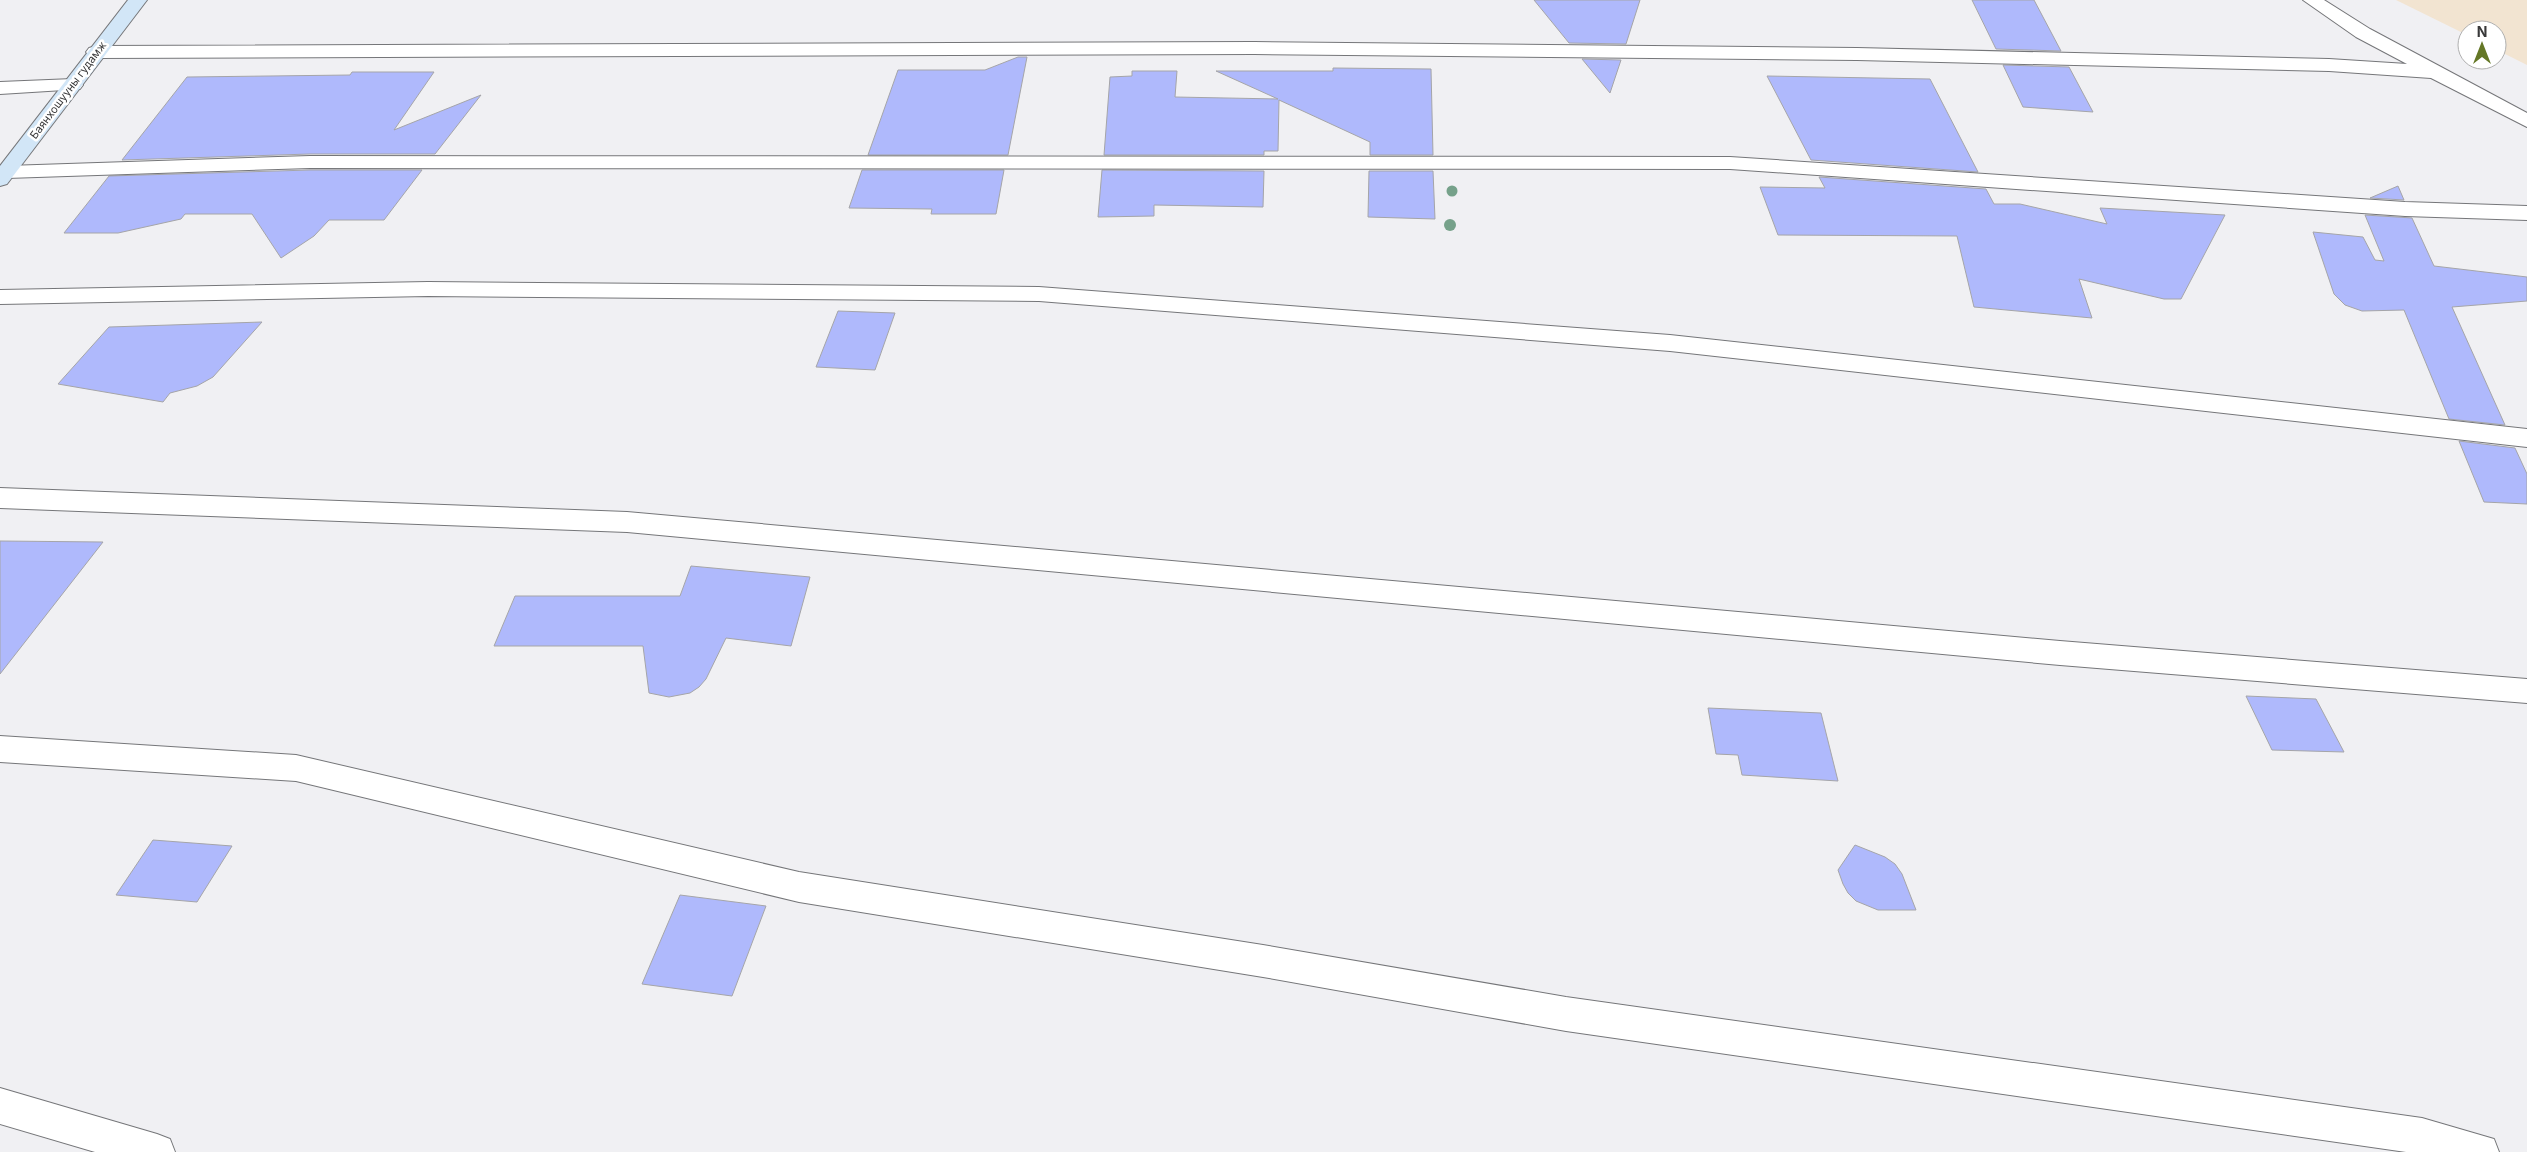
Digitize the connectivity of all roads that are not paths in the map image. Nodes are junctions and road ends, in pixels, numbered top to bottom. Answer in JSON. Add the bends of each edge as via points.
{"nodes":[{"id":1,"x":138,"y":0,"type":"edge"},
{"id":2,"x":2312,"y":0,"type":"edge"},
{"id":3,"x":96,"y":52,"type":"junction"},
{"id":4,"x":2436,"y":72,"type":"junction"},
{"id":5,"x":73,"y":85,"type":"junction"},
{"id":6,"x":0,"y":88,"type":"edge"},
{"id":7,"x":2527,"y":121,"type":"edge"},
{"id":8,"x":3,"y":176,"type":"edge"},
{"id":9,"x":2527,"y":213,"type":"edge"},
{"id":10,"x":0,"y":297,"type":"edge"},
{"id":11,"x":2527,"y":438,"type":"edge"},
{"id":12,"x":0,"y":498,"type":"edge"},
{"id":13,"x":2527,"y":691,"type":"edge"},
{"id":14,"x":0,"y":749,"type":"edge"},
{"id":15,"x":0,"y":1106,"type":"edge"},
{"id":16,"x":157,"y":1152,"type":"edge"},
{"id":17,"x":2482,"y":1152,"type":"edge"}],
"edges":[{"from":1,"to":3,"type":"main road","name":"Баянхошууны гудамж"},
{"from":2,"to":4,"type":"street","via":[[2363,33]]},
{"from":3,"to":4,"type":"street","via":[[1254,48],[1867,54],[2329,65]]},
{"from":3,"to":5,"type":"main road","name":"Баянхошууны гудамж"},
{"from":4,"to":7,"type":"street"},
{"from":5,"to":6,"type":"street"},
{"from":5,"to":8,"type":"main road","name":"Баянхошууны гудамж"},
{"from":8,"to":9,"type":"street","via":[[310,162],[1730,164],[2405,209]]},
{"from":10,"to":11,"type":"street","via":[[428,289],[1039,294],[1670,343]]},
{"from":12,"to":13,"type":"street","via":[[627,522],[2050,652]]},
{"from":14,"to":17,"type":"street","via":[[296,768],[799,887],[1264,961],[1566,1014],[2422,1136]]},
{"from":15,"to":16,"type":"street"}]}
